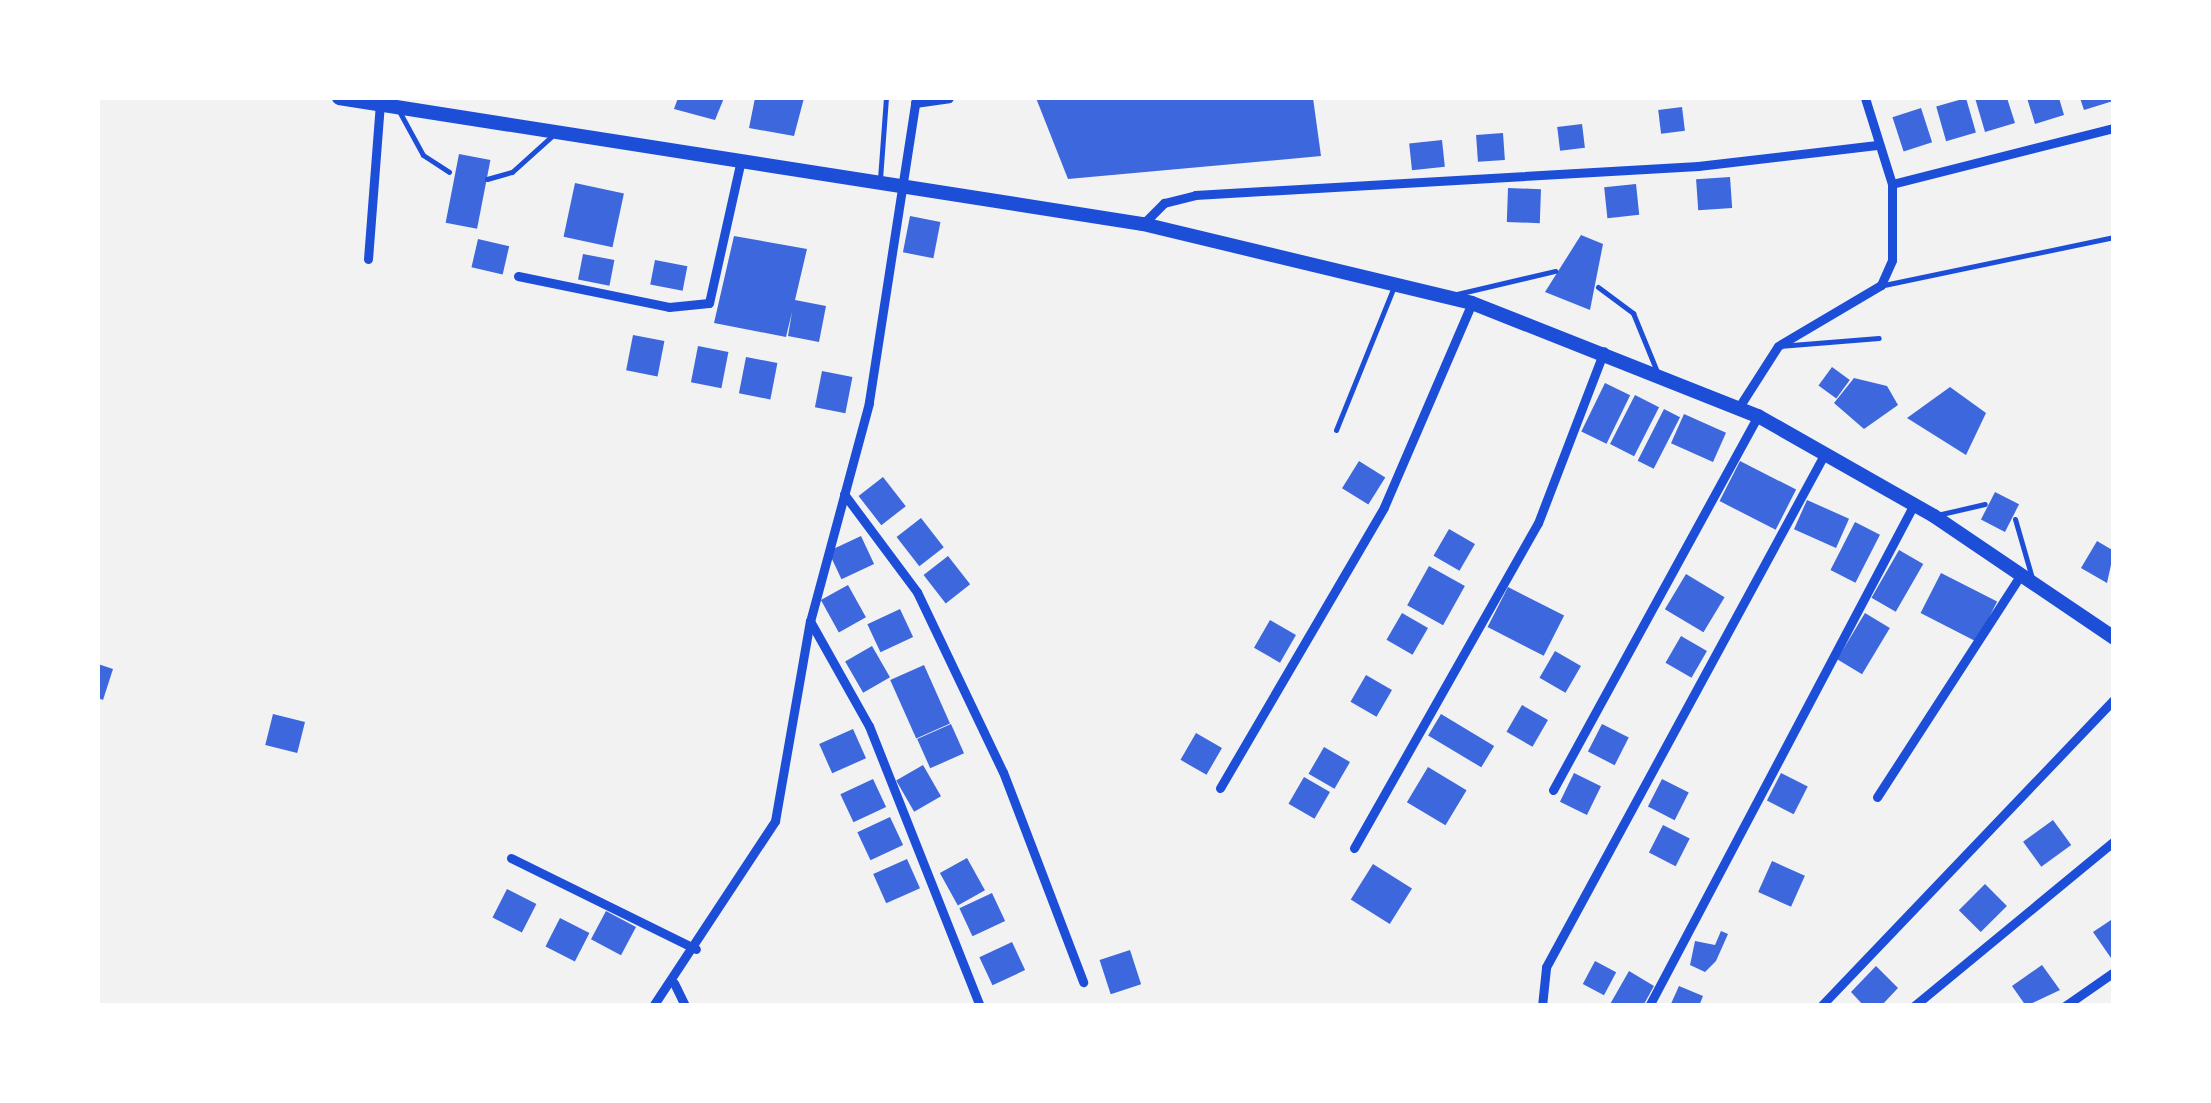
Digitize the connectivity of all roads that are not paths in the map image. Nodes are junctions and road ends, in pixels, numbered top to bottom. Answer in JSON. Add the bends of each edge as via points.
{"nodes":[{"id":1,"x":338,"y":98,"type":"edge"},
{"id":2,"x":886,"y":98,"type":"edge"},
{"id":3,"x":949,"y":98,"type":"edge"},
{"id":4,"x":1865,"y":98,"type":"edge"},
{"id":5,"x":915,"y":100,"type":"edge"},
{"id":6,"x":380,"y":104,"type":"junction"},
{"id":7,"x":398,"y":108,"type":"junction"},
{"id":8,"x":2114,"y":128,"type":"edge"},
{"id":9,"x":560,"y":129,"type":"junction"},
{"id":10,"x":1877,"y":144,"type":"junction"},
{"id":11,"x":742,"y":158,"type":"junction"},
{"id":12,"x":450,"y":172,"type":"dead end"},
{"id":13,"x":487,"y":180,"type":"dead end"},
{"id":14,"x":880,"y":183,"type":"junction"},
{"id":15,"x":1892,"y":184,"type":"junction"},
{"id":16,"x":897,"y":186,"type":"junction"},
{"id":17,"x":1143,"y":224,"type":"junction"},
{"id":18,"x":2114,"y":237,"type":"edge"},
{"id":19,"x":368,"y":259,"type":"dead end"},
{"id":20,"x":1555,"y":271,"type":"dead end"},
{"id":21,"x":518,"y":276,"type":"dead end"},
{"id":22,"x":1396,"y":281,"type":"junction"},
{"id":23,"x":1881,"y":285,"type":"junction"},
{"id":24,"x":1598,"y":287,"type":"dead end"},
{"id":25,"x":1450,"y":296,"type":"junction"},
{"id":26,"x":1472,"y":303,"type":"junction"},
{"id":27,"x":1879,"y":338,"type":"dead end"},
{"id":28,"x":1778,"y":346,"type":"junction"},
{"id":29,"x":1605,"y":349,"type":"junction"},
{"id":30,"x":1656,"y":369,"type":"junction"},
{"id":31,"x":1739,"y":407,"type":"junction"},
{"id":32,"x":1758,"y":416,"type":"junction"},
{"id":33,"x":1336,"y":430,"type":"dead end"},
{"id":34,"x":1824,"y":455,"type":"junction"},
{"id":35,"x":844,"y":494,"type":"junction"},
{"id":36,"x":1986,"y":504,"type":"dead end"},
{"id":37,"x":1912,"y":508,"type":"junction"},
{"id":38,"x":1934,"y":516,"type":"junction"},
{"id":39,"x":2014,"y":519,"type":"dead end"},
{"id":40,"x":2027,"y":577,"type":"junction"},
{"id":41,"x":810,"y":622,"type":"junction"},
{"id":42,"x":2114,"y":638,"type":"edge"},
{"id":43,"x":2114,"y":699,"type":"edge"},
{"id":44,"x":1220,"y":788,"type":"dead end"},
{"id":45,"x":1553,"y":790,"type":"dead end"},
{"id":46,"x":1877,"y":798,"type":"dead end"},
{"id":47,"x":2114,"y":841,"type":"edge"},
{"id":48,"x":1354,"y":848,"type":"dead end"},
{"id":49,"x":511,"y":858,"type":"dead end"},
{"id":50,"x":696,"y":948,"type":"junction"},
{"id":51,"x":2114,"y":972,"type":"edge"},
{"id":52,"x":1083,"y":982,"type":"dead end"},
{"id":53,"x":674,"y":983,"type":"junction"},
{"id":54,"x":653,"y":1006,"type":"edge"},
{"id":55,"x":685,"y":1006,"type":"edge"},
{"id":56,"x":980,"y":1006,"type":"edge"},
{"id":57,"x":1542,"y":1006,"type":"edge"},
{"id":58,"x":1648,"y":1006,"type":"edge"},
{"id":59,"x":1821,"y":1006,"type":"edge"},
{"id":60,"x":1914,"y":1006,"type":"edge"},
{"id":61,"x":2064,"y":1006,"type":"edge"}],
"edges":[{"from":1,"to":6,"type":"main road"},
{"from":2,"to":14,"type":"lane"},
{"from":3,"to":5,"type":"street"},
{"from":4,"to":10,"type":"street"},
{"from":5,"to":16,"type":"street"},
{"from":6,"to":7,"type":"main road"},
{"from":6,"to":19,"type":"street"},
{"from":7,"to":9,"type":"main road"},
{"from":7,"to":12,"type":"lane","via":[[423,155]]},
{"from":8,"to":15,"type":"street"},
{"from":9,"to":11,"type":"main road"},
{"from":9,"to":13,"type":"lane","via":[[512,172]]},
{"from":10,"to":15,"type":"street"},
{"from":10,"to":17,"type":"street","via":[[1698,166],[1194,195],[1164,203]]},
{"from":11,"to":14,"type":"main road"},
{"from":11,"to":21,"type":"street","via":[[709,303],[669,307]]},
{"from":14,"to":16,"type":"main road"},
{"from":15,"to":23,"type":"street","via":[[1892,260]]},
{"from":16,"to":17,"type":"main road"},
{"from":16,"to":35,"type":"street","via":[[869,403]]},
{"from":17,"to":22,"type":"main road"},
{"from":18,"to":23,"type":"lane"},
{"from":20,"to":25,"type":"lane"},
{"from":22,"to":25,"type":"main road"},
{"from":22,"to":33,"type":"lane"},
{"from":23,"to":28,"type":"street"},
{"from":24,"to":30,"type":"lane","via":[[1634,314]]},
{"from":25,"to":26,"type":"main road"},
{"from":26,"to":29,"type":"main road"},
{"from":26,"to":44,"type":"street","via":[[1384,507]]},
{"from":27,"to":28,"type":"lane"},
{"from":28,"to":31,"type":"street"},
{"from":29,"to":30,"type":"main road"},
{"from":29,"to":48,"type":"street","via":[[1538,523]]},
{"from":30,"to":31,"type":"main road"},
{"from":31,"to":32,"type":"main road"},
{"from":32,"to":34,"type":"main road"},
{"from":32,"to":45,"type":"street"},
{"from":34,"to":37,"type":"main road"},
{"from":34,"to":57,"type":"street","via":[[1546,967]]},
{"from":35,"to":41,"type":"street"},
{"from":35,"to":52,"type":"street","via":[[917,592],[1003,772]]},
{"from":36,"to":38,"type":"lane"},
{"from":37,"to":38,"type":"main road"},
{"from":37,"to":58,"type":"street"},
{"from":38,"to":40,"type":"main road"},
{"from":39,"to":40,"type":"lane"},
{"from":40,"to":42,"type":"main road"},
{"from":40,"to":46,"type":"street"},
{"from":41,"to":50,"type":"street","via":[[788,788]]},
{"from":41,"to":56,"type":"street","via":[[869,726]]},
{"from":43,"to":59,"type":"street"},
{"from":47,"to":60,"type":"street"},
{"from":49,"to":50,"type":"street"},
{"from":50,"to":53,"type":"street"},
{"from":51,"to":61,"type":"street"},
{"from":53,"to":54,"type":"street"},
{"from":53,"to":55,"type":"street"}]}
